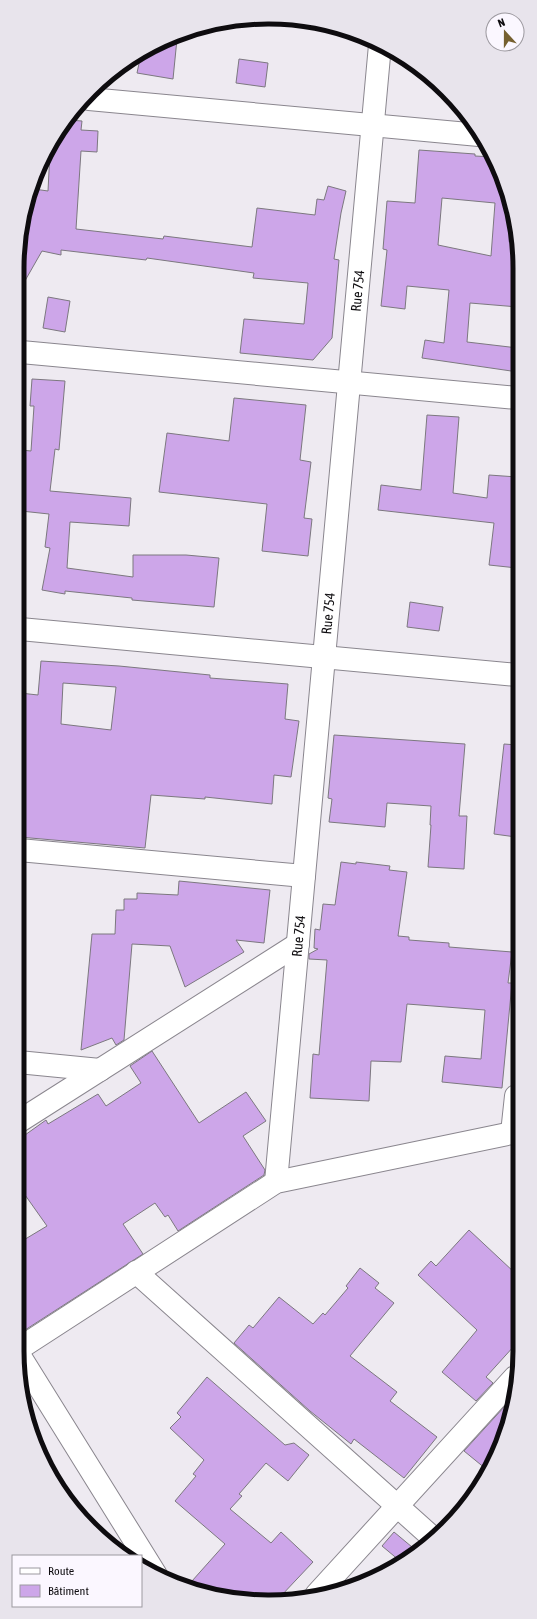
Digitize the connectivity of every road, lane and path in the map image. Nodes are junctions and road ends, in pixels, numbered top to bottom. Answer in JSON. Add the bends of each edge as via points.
{"nodes":[{"id":1,"x":380,"y":50,"type":"edge"},
{"id":2,"x":93,"y":99,"type":"edge"},
{"id":3,"x":373,"y":125,"type":"junction"},
{"id":4,"x":472,"y":133,"type":"edge"},
{"id":5,"x":24,"y":352,"type":"edge"},
{"id":6,"x":349,"y":382,"type":"junction"},
{"id":7,"x":513,"y":398,"type":"edge"},
{"id":8,"x":24,"y":629,"type":"edge"},
{"id":9,"x":324,"y":657,"type":"junction"},
{"id":10,"x":513,"y":675,"type":"edge"},
{"id":11,"x":24,"y":850,"type":"edge"},
{"id":12,"x":304,"y":876,"type":"junction"},
{"id":13,"x":298,"y":944,"type":"junction"},
{"id":14,"x":24,"y":1063,"type":"edge"},
{"id":15,"x":100,"y":1070,"type":"junction"},
{"id":16,"x":24,"y":1118,"type":"edge"},
{"id":17,"x":513,"y":1135,"type":"edge"},
{"id":18,"x":276,"y":1182,"type":"junction"},
{"id":19,"x":136,"y":1272,"type":"junction"},
{"id":20,"x":24,"y":1345,"type":"edge"},
{"id":21,"x":25,"y":1364,"type":"edge"},
{"id":22,"x":511,"y":1384,"type":"edge"},
{"id":23,"x":397,"y":1506,"type":"junction"},
{"id":24,"x":429,"y":1535,"type":"edge"},
{"id":25,"x":149,"y":1564,"type":"edge"},
{"id":26,"x":321,"y":1589,"type":"edge"}],
"edges":[{"from":1,"to":3,"type":"street","name":"Rue 754"},
{"from":2,"to":3,"type":"street"},
{"from":3,"to":4,"type":"street"},
{"from":3,"to":6,"type":"street","name":"Rue 754"},
{"from":5,"to":6,"type":"street"},
{"from":6,"to":7,"type":"street"},
{"from":6,"to":9,"type":"street","name":"Rue 754"},
{"from":8,"to":9,"type":"street"},
{"from":9,"to":10,"type":"street"},
{"from":9,"to":12,"type":"street","name":"Rue 754"},
{"from":11,"to":12,"type":"street"},
{"from":12,"to":13,"type":"street","name":"Rue 754"},
{"from":13,"to":15,"type":"street"},
{"from":13,"to":18,"type":"street","name":"Rue 754"},
{"from":14,"to":15,"type":"street"},
{"from":15,"to":16,"type":"street"},
{"from":17,"to":18,"type":"street"},
{"from":18,"to":19,"type":"street"},
{"from":19,"to":20,"type":"street"},
{"from":19,"to":23,"type":"street"},
{"from":21,"to":25,"type":"street"},
{"from":22,"to":23,"type":"street"},
{"from":23,"to":24,"type":"street"},
{"from":23,"to":26,"type":"street"}]}
